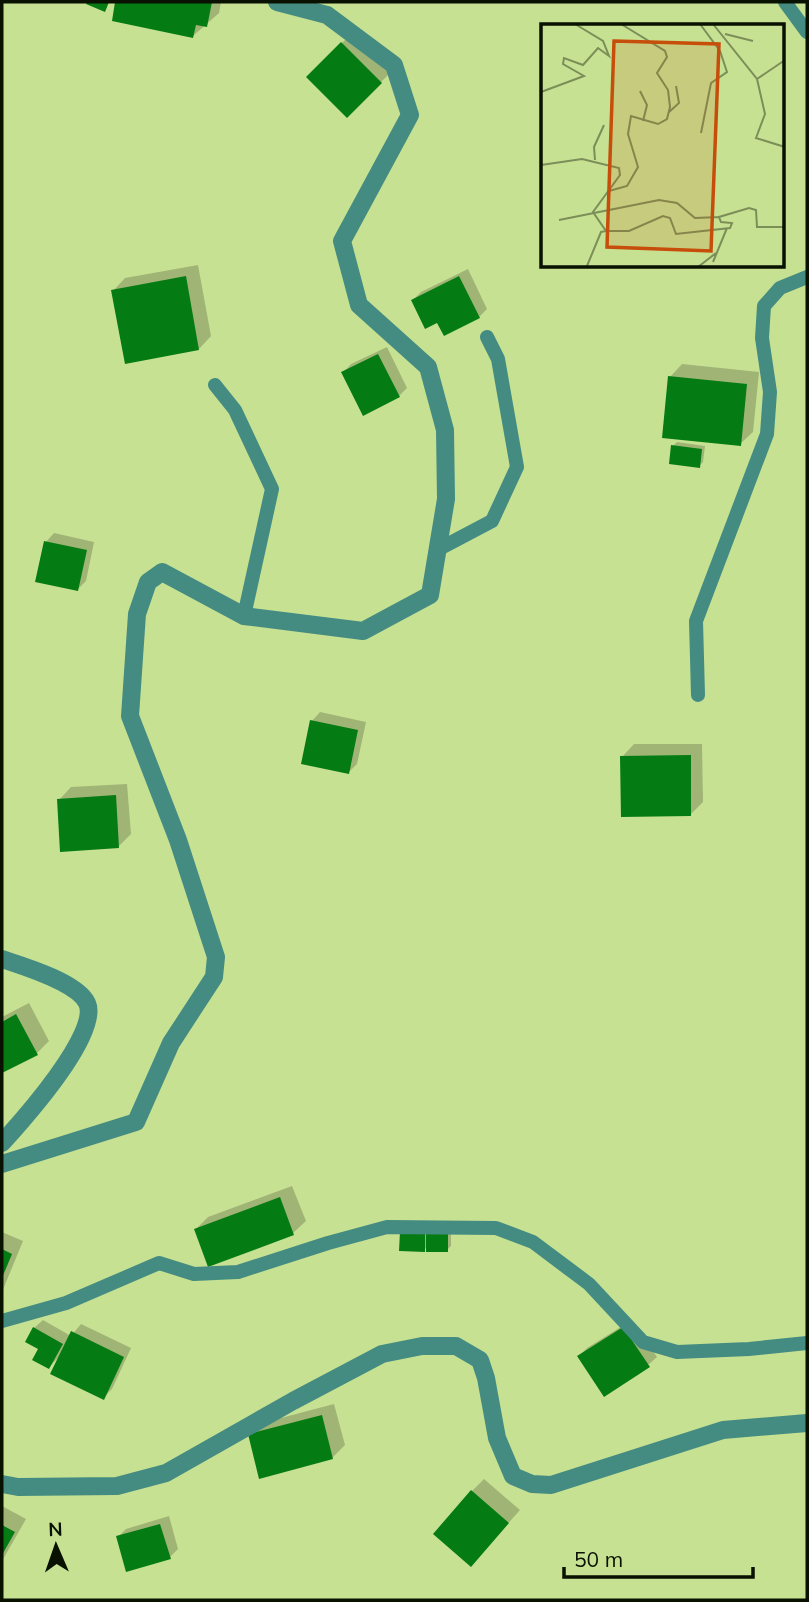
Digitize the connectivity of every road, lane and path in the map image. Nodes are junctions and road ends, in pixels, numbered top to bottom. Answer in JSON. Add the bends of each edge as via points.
{"nodes":[{"id":1,"x":277,"y":2,"type":"edge"},
{"id":2,"x":785,"y":2,"type":"edge"},
{"id":3,"x":807,"y":32,"type":"edge"},
{"id":4,"x":807,"y":277,"type":"edge"},
{"id":5,"x":487,"y":337,"type":"dead end"},
{"id":6,"x":215,"y":384,"type":"dead end"},
{"id":7,"x":438,"y":550,"type":"junction"},
{"id":8,"x":244,"y":616,"type":"junction"},
{"id":9,"x":698,"y":695,"type":"dead end"},
{"id":10,"x":2,"y":958,"type":"edge"},
{"id":11,"x":2,"y":1143,"type":"edge"},
{"id":12,"x":2,"y":1164,"type":"edge"},
{"id":13,"x":2,"y":1321,"type":"edge"},
{"id":14,"x":807,"y":1343,"type":"edge"},
{"id":15,"x":807,"y":1423,"type":"edge"},
{"id":16,"x":2,"y":1484,"type":"edge"}],
"edges":[{"from":1,"to":7,"type":"street","via":[[327,15],[394,65],[410,115],[342,241],[359,305],[428,368],[445,430],[446,499]]},
{"from":2,"to":3,"type":"lane"},
{"from":4,"to":9,"type":"lane","via":[[780,288],[764,306],[762,338],[770,392],[767,434],[696,621]]},
{"from":5,"to":7,"type":"lane","via":[[498,359],[517,467],[492,521]]},
{"from":6,"to":8,"type":"lane","via":[[235,410],[272,489]]},
{"from":7,"to":8,"type":"street","via":[[430,595],[363,631]]},
{"from":8,"to":12,"type":"street","via":[[162,572],[148,582],[137,614],[130,716],[178,840],[216,957],[214,977],[171,1043],[136,1122]]},
{"from":10,"to":11,"type":"street","via":[[73,988],[87,1004],[89,1016],[73,1052],[33,1109]]},
{"from":13,"to":14,"type":"lane","via":[[66,1303],[159,1263],[194,1274],[238,1272],[387,1227],[496,1228],[533,1242],[589,1284],[643,1342],[677,1352]]},
{"from":15,"to":16,"type":"street","via":[[723,1430],[551,1485],[532,1484],[513,1476],[498,1438],[480,1360],[456,1346],[422,1346],[382,1354],[166,1473],[117,1486]]}]}
